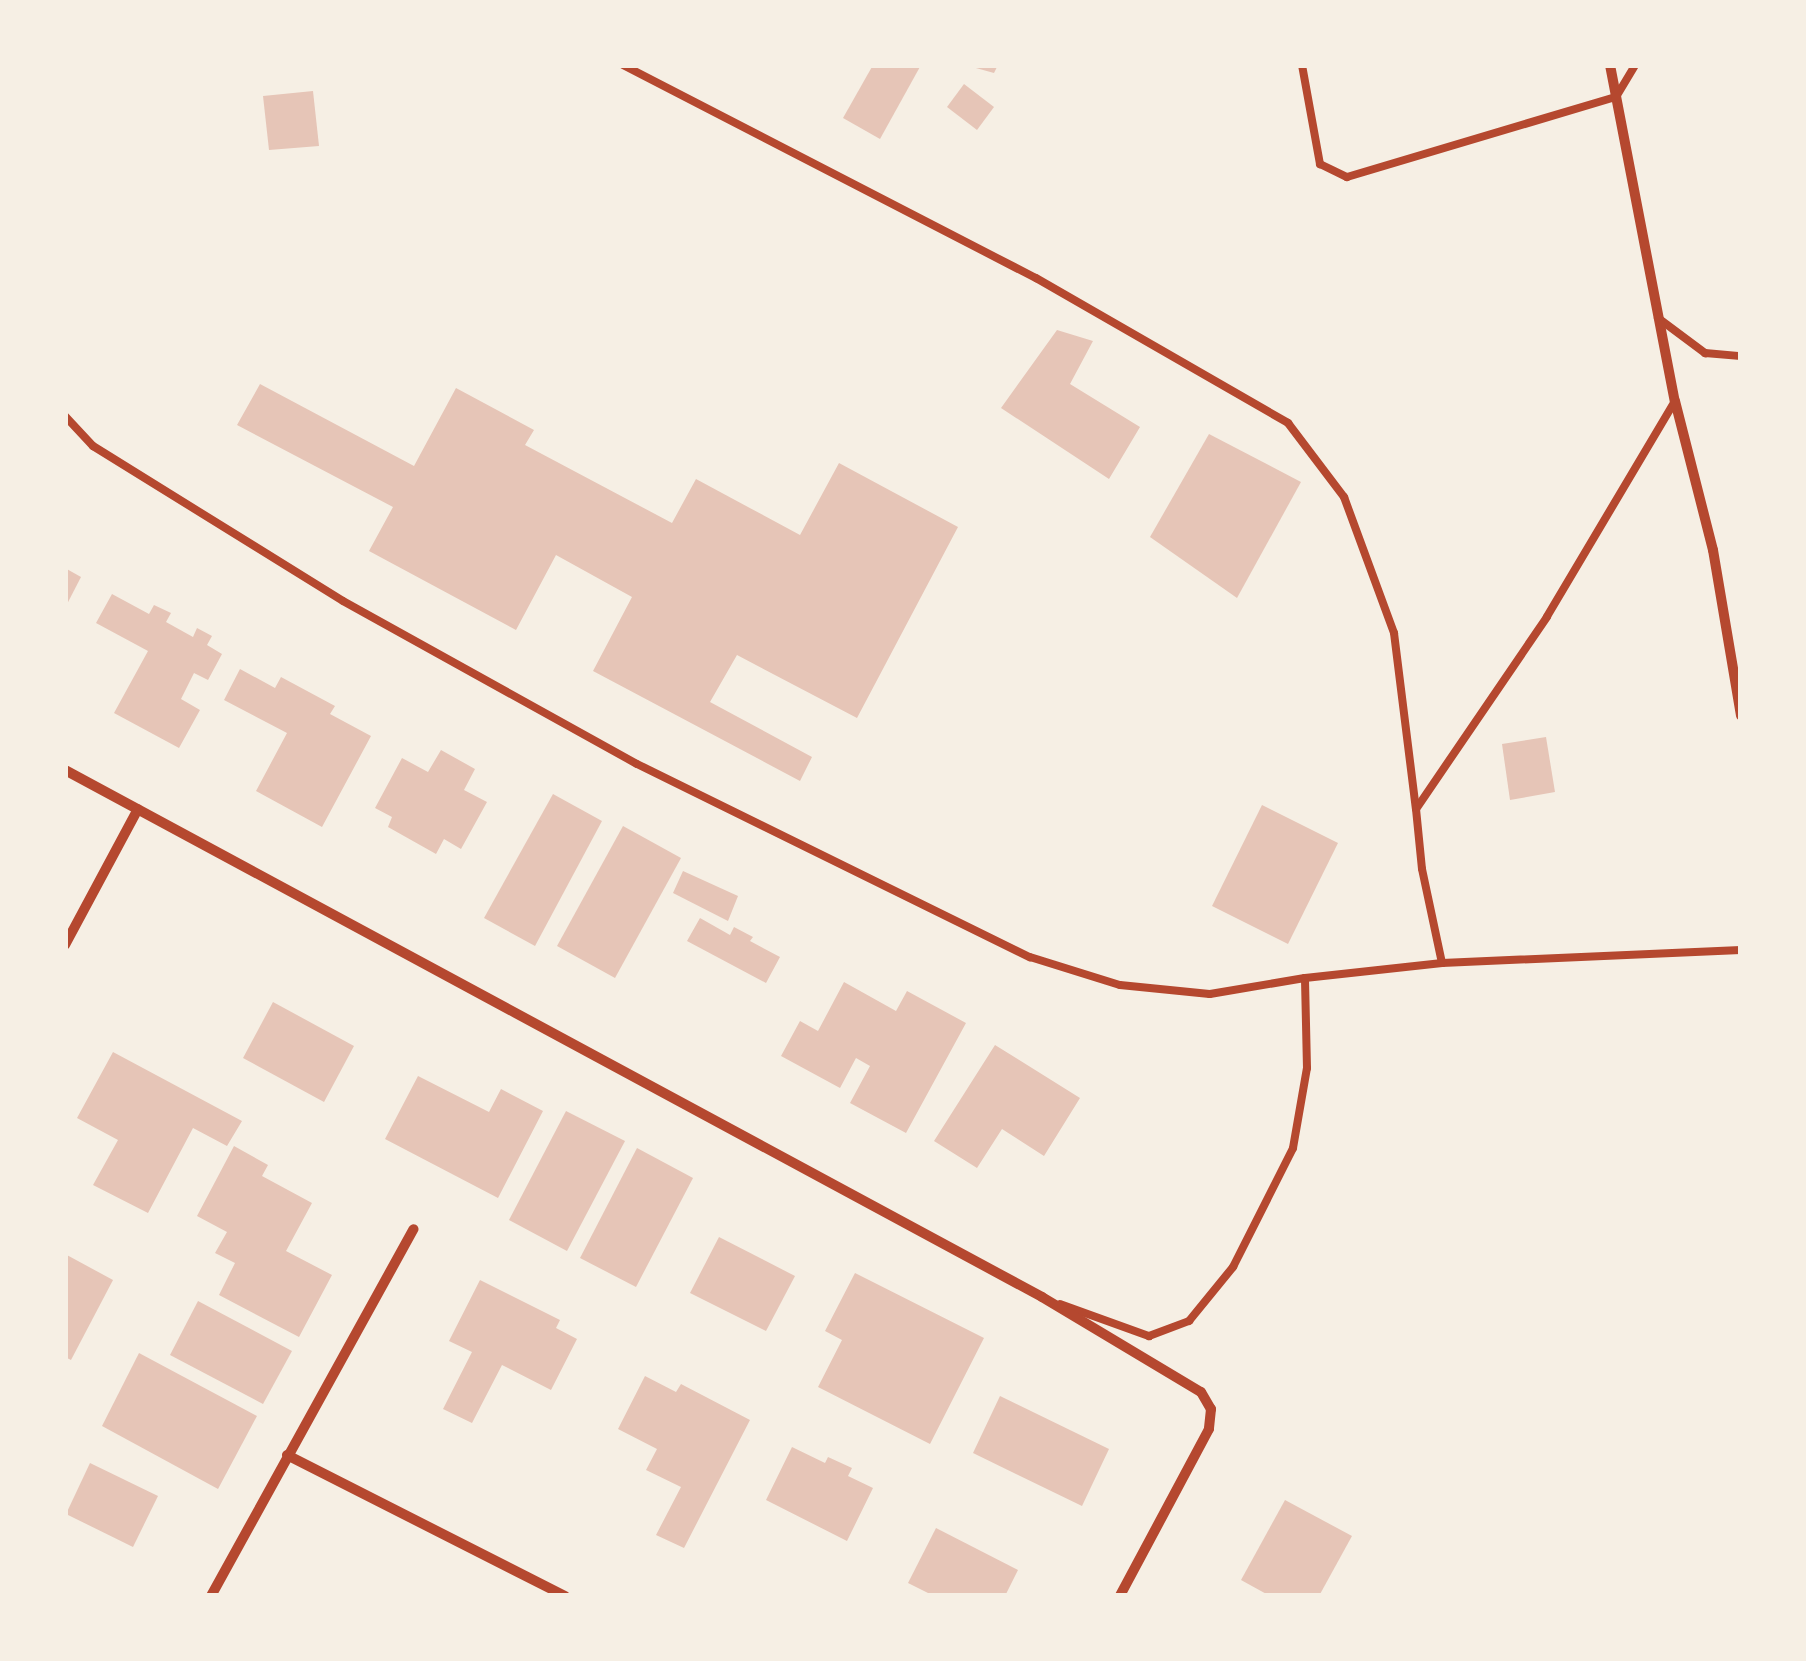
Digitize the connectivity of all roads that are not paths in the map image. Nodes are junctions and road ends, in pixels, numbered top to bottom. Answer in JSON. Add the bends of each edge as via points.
{"nodes":[{"id":1,"x":623,"y":65,"type":"edge"},
{"id":2,"x":1302,"y":65,"type":"edge"},
{"id":3,"x":1610,"y":65,"type":"edge"},
{"id":4,"x":1635,"y":65,"type":"edge"},
{"id":5,"x":1616,"y":96,"type":"junction"},
{"id":6,"x":1658,"y":318,"type":"junction"},
{"id":7,"x":1741,"y":356,"type":"edge"},
{"id":8,"x":1675,"y":401,"type":"junction"},
{"id":9,"x":65,"y":416,"type":"edge"},
{"id":10,"x":1741,"y":716,"type":"edge"},
{"id":11,"x":65,"y":770,"type":"edge"},
{"id":12,"x":138,"y":809,"type":"junction"},
{"id":13,"x":1416,"y":809,"type":"junction"},
{"id":14,"x":65,"y":946,"type":"edge"},
{"id":15,"x":1741,"y":950,"type":"edge"},
{"id":16,"x":1442,"y":963,"type":"junction"},
{"id":17,"x":1305,"y":978,"type":"junction"},
{"id":18,"x":414,"y":1229,"type":"dead end"},
{"id":19,"x":1042,"y":1297,"type":"junction"},
{"id":20,"x":287,"y":1455,"type":"junction"},
{"id":21,"x":212,"y":1596,"type":"edge"},
{"id":22,"x":565,"y":1596,"type":"edge"},
{"id":23,"x":1120,"y":1596,"type":"edge"}],
"edges":[{"from":1,"to":13,"type":"lane","via":[[1053,288],[1288,423],[1344,497],[1394,634]]},
{"from":2,"to":5,"type":"lane","via":[[1320,164],[1347,177]]},
{"from":3,"to":5,"type":"street"},
{"from":4,"to":5,"type":"lane"},
{"from":5,"to":6,"type":"street"},
{"from":6,"to":7,"type":"lane","via":[[1705,353]]},
{"from":6,"to":8,"type":"street"},
{"from":8,"to":10,"type":"street","via":[[1713,550]]},
{"from":8,"to":13,"type":"lane","via":[[1547,617]]},
{"from":9,"to":17,"type":"lane","via":[[93,446],[343,601],[637,764],[1030,958],[1120,985],[1210,994]]},
{"from":11,"to":12,"type":"street"},
{"from":12,"to":14,"type":"street"},
{"from":12,"to":19,"type":"street"},
{"from":13,"to":16,"type":"lane"},
{"from":15,"to":16,"type":"lane"},
{"from":16,"to":17,"type":"lane"},
{"from":17,"to":19,"type":"lane","via":[[1307,1068],[1293,1148],[1233,1267],[1189,1321],[1150,1336]]},
{"from":18,"to":20,"type":"street"},
{"from":19,"to":23,"type":"street","via":[[1186,1381],[1211,1409],[1209,1429]]},
{"from":20,"to":21,"type":"street"},
{"from":20,"to":22,"type":"street"}]}
